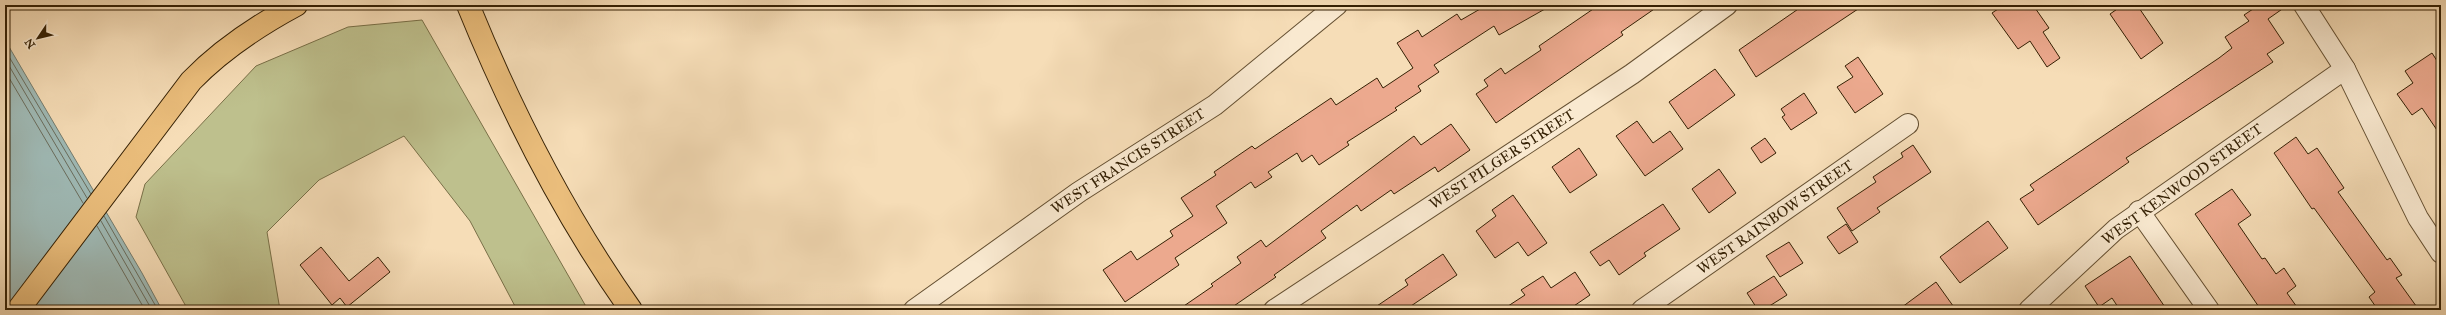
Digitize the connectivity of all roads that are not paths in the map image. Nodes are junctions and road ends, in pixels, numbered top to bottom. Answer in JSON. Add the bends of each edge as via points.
{"nodes":[{"id":1,"x":296,"y":5,"type":"edge"},
{"id":2,"x":468,"y":5,"type":"edge"},
{"id":3,"x":1337,"y":5,"type":"edge"},
{"id":4,"x":1727,"y":5,"type":"edge"},
{"id":5,"x":2304,"y":5,"type":"edge"},
{"id":6,"x":2345,"y":68,"type":"junction"},
{"id":7,"x":1908,"y":124,"type":"dead end"},
{"id":8,"x":2139,"y":211,"type":"junction"},
{"id":9,"x":2441,"y":253,"type":"edge"},
{"id":10,"x":18,"y":310,"type":"edge"},
{"id":11,"x":631,"y":310,"type":"edge"},
{"id":12,"x":914,"y":310,"type":"edge"},
{"id":13,"x":1274,"y":310,"type":"edge"},
{"id":14,"x":1642,"y":310,"type":"edge"},
{"id":15,"x":2030,"y":310,"type":"edge"},
{"id":16,"x":2209,"y":310,"type":"edge"}],
"edges":[{"from":1,"to":10,"type":"main road","via":[[236,40],[212,59],[191,81]]},
{"from":2,"to":11,"type":"main road","via":[[509,102],[546,174],[577,228]]},
{"from":3,"to":12,"type":"street","name":"WEST FRANCIS STREET","via":[[1215,105],[1079,192]]},
{"from":4,"to":13,"type":"street","name":"WEST PILGER STREET","via":[[1632,74]]},
{"from":5,"to":6,"type":"street"},
{"from":6,"to":8,"type":"street","name":"WEST KENWOOD STREET"},
{"from":6,"to":9,"type":"street","via":[[2418,218]]},
{"from":7,"to":14,"type":"street","name":"WEST RAINBOW STREET"},
{"from":8,"to":15,"type":"street","name":"WEST KENWOOD STREET","via":[[2090,251]]},
{"from":8,"to":16,"type":"street"}]}
